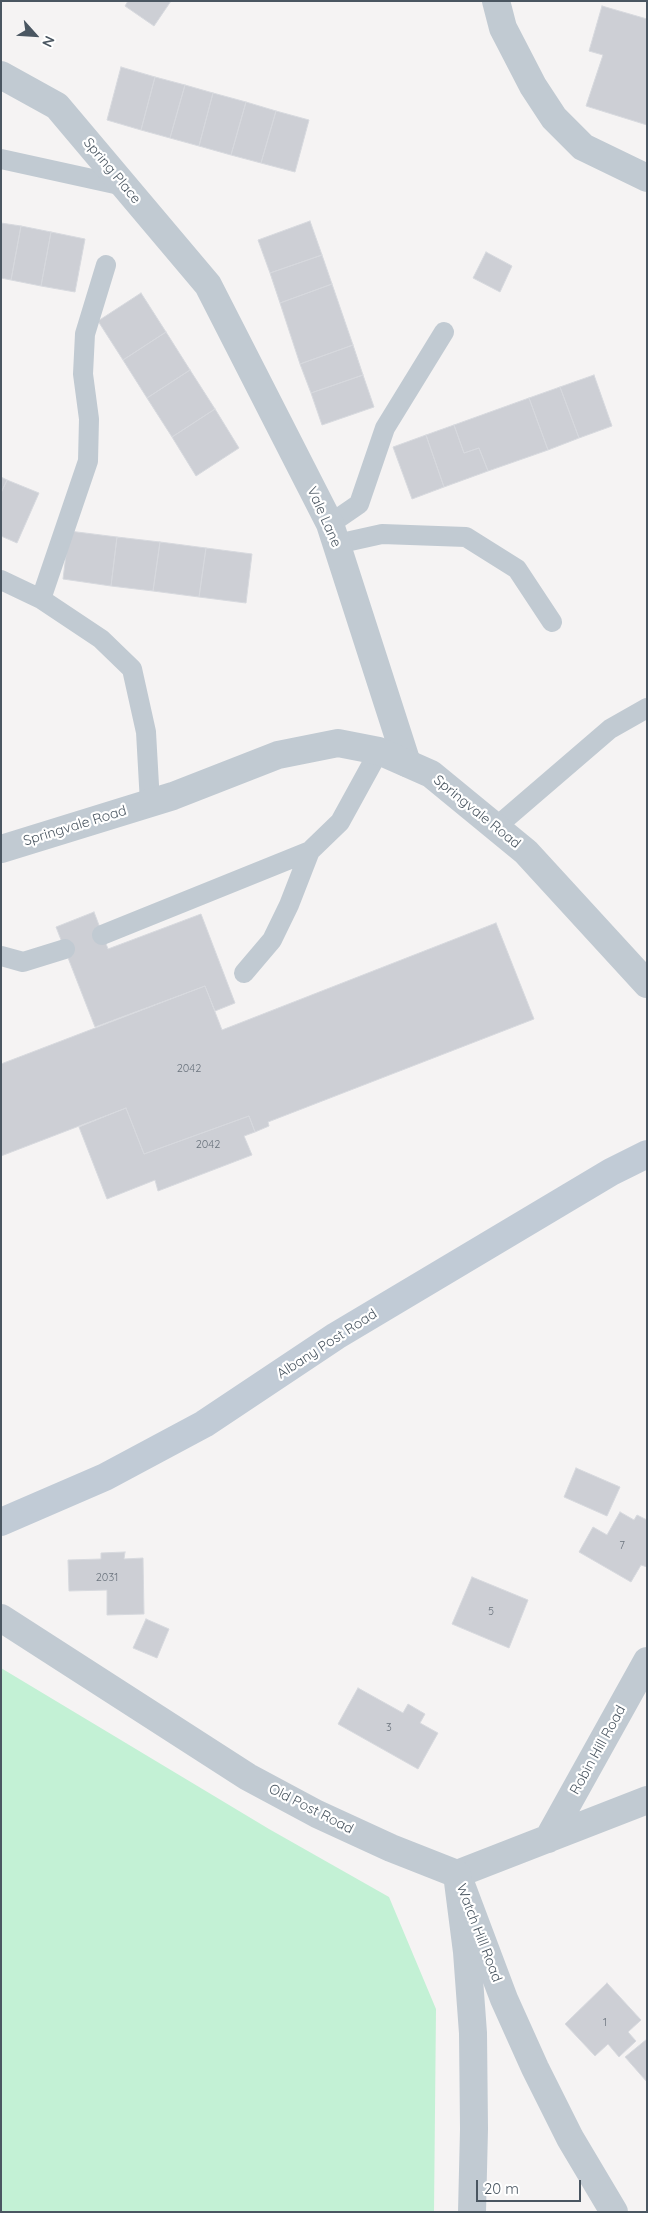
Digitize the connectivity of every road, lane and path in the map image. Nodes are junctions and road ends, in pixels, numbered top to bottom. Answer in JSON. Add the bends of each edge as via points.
{"nodes":[{"id":1,"x":496,"y":1,"type":"edge"},
{"id":2,"x":1,"y":75,"type":"edge"},
{"id":3,"x":1,"y":159,"type":"edge"},
{"id":4,"x":647,"y":178,"type":"edge"},
{"id":5,"x":124,"y":186,"type":"junction"},
{"id":6,"x":106,"y":265,"type":"dead end"},
{"id":7,"x":208,"y":285,"type":"joint"},
{"id":8,"x":444,"y":332,"type":"dead end"},
{"id":9,"x":334,"y":534,"type":"junction"},
{"id":10,"x":1,"y":580,"type":"edge"},
{"id":11,"x":41,"y":600,"type":"junction"},
{"id":12,"x":552,"y":622,"type":"dead end"},
{"id":13,"x":647,"y":708,"type":"edge"},
{"id":14,"x":379,"y":751,"type":"junction"},
{"id":15,"x":407,"y":763,"type":"junction"},
{"id":16,"x":150,"y":803,"type":"junction"},
{"id":17,"x":496,"y":827,"type":"junction"},
{"id":18,"x":1,"y":849,"type":"edge"},
{"id":19,"x":310,"y":851,"type":"junction"},
{"id":20,"x":102,"y":935,"type":"dead end"},
{"id":21,"x":65,"y":950,"type":"dead end"},
{"id":22,"x":1,"y":956,"type":"edge"},
{"id":23,"x":244,"y":972,"type":"dead end"},
{"id":24,"x":647,"y":984,"type":"edge"},
{"id":25,"x":647,"y":1154,"type":"edge"},
{"id":26,"x":1,"y":1522,"type":"edge"},
{"id":27,"x":1,"y":1618,"type":"edge"},
{"id":28,"x":647,"y":1661,"type":"edge"},
{"id":29,"x":647,"y":1800,"type":"edge"},
{"id":30,"x":548,"y":1839,"type":"junction"},
{"id":31,"x":457,"y":1874,"type":"junction"},
{"id":32,"x":472,"y":2212,"type":"edge"},
{"id":33,"x":614,"y":2212,"type":"edge"}],
"edges":[{"from":1,"to":4,"type":"street","via":[[503,28],[554,118],[583,147]]},
{"from":2,"to":5,"type":"street","name":"Spring Place","via":[[57,106]]},
{"from":3,"to":5,"type":"lane"},
{"from":5,"to":7,"type":"street","name":"Spring Place"},
{"from":6,"to":11,"type":"lane","via":[[85,334],[83,374],[89,419],[88,461]]},
{"from":7,"to":9,"type":"street","name":"Vale Lane"},
{"from":8,"to":9,"type":"lane","via":[[385,428],[359,504]]},
{"from":9,"to":12,"type":"lane","via":[[466,536],[517,569]]},
{"from":9,"to":15,"type":"street","name":"Vale Lane"},
{"from":10,"to":11,"type":"lane"},
{"from":11,"to":16,"type":"lane","via":[[101,639],[132,669],[146,732]]},
{"from":13,"to":17,"type":"lane","via":[[610,729]]},
{"from":14,"to":15,"type":"street","name":"Springvale Road"},
{"from":14,"to":16,"type":"street","name":"Springvale Road","via":[[338,743],[278,755]]},
{"from":14,"to":19,"type":"lane","via":[[340,822]]},
{"from":15,"to":17,"type":"street","name":"Springvale Road","via":[[431,774]]},
{"from":16,"to":18,"type":"street","name":"Springvale Road"},
{"from":17,"to":24,"type":"street","name":"Springvale Road","via":[[526,852]]},
{"from":19,"to":20,"type":"lane"},
{"from":19,"to":23,"type":"lane","via":[[272,940]]},
{"from":21,"to":22,"type":"lane","via":[[23,962]]},
{"from":25,"to":26,"type":"main road","name":"Albany Post Road","via":[[336,1336],[204,1424],[105,1477]]},
{"from":27,"to":31,"type":"street","name":"Old Post Road","via":[[248,1777],[317,1814]]},
{"from":28,"to":30,"type":"street","name":"Robin Hill Road"},
{"from":29,"to":30,"type":"street"},
{"from":30,"to":31,"type":"street"},
{"from":31,"to":32,"type":"street","name":"Watch Hill Road","via":[[473,2033]]},
{"from":31,"to":33,"type":"street","name":"Watch Hill Road","via":[[504,1998],[535,2068],[570,2138]]}]}
